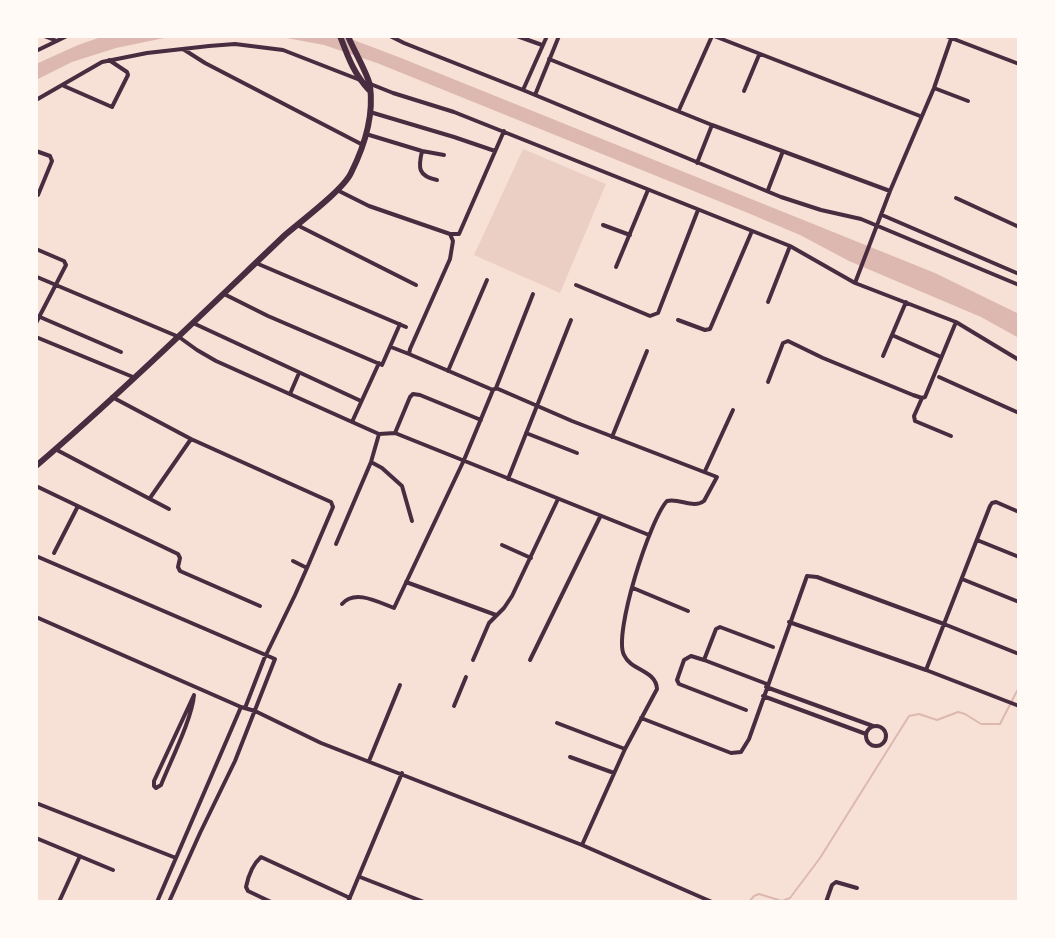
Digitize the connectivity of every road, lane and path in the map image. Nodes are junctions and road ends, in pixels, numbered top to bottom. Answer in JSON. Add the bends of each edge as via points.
{"nodes":[{"id":1,"x":44,"y":36,"type":"edge"},
{"id":2,"x":67,"y":36,"type":"edge"},
{"id":3,"x":340,"y":36,"type":"edge"},
{"id":4,"x":348,"y":36,"type":"edge"},
{"id":5,"x":390,"y":36,"type":"edge"},
{"id":6,"x":517,"y":36,"type":"edge"},
{"id":7,"x":547,"y":36,"type":"edge"},
{"id":8,"x":559,"y":36,"type":"edge"},
{"id":9,"x":713,"y":36,"type":"edge"},
{"id":10,"x":950,"y":37,"type":"edge"},
{"id":11,"x":57,"y":41,"type":"junction"},
{"id":12,"x":543,"y":45,"type":"junction"},
{"id":13,"x":183,"y":49,"type":"junction"},
{"id":14,"x":36,"y":51,"type":"edge"},
{"id":15,"x":759,"y":55,"type":"junction"},
{"id":16,"x":549,"y":59,"type":"junction"},
{"id":17,"x":109,"y":60,"type":"junction"},
{"id":18,"x":1019,"y":64,"type":"edge"},
{"id":19,"x":359,"y":80,"type":"junction"},
{"id":20,"x":63,"y":85,"type":"junction"},
{"id":21,"x":370,"y":87,"type":"junction"},
{"id":22,"x":934,"y":88,"type":"junction"},
{"id":23,"x":523,"y":90,"type":"junction"},
{"id":24,"x":744,"y":91,"type":"dead end"},
{"id":25,"x":535,"y":95,"type":"junction"},
{"id":26,"x":36,"y":100,"type":"edge"},
{"id":27,"x":968,"y":101,"type":"dead end"},
{"id":28,"x":679,"y":110,"type":"junction"},
{"id":29,"x":370,"y":112,"type":"junction"},
{"id":30,"x":920,"y":116,"type":"junction"},
{"id":31,"x":712,"y":125,"type":"junction"},
{"id":32,"x":504,"y":131,"type":"junction"},
{"id":33,"x":366,"y":134,"type":"junction"},
{"id":34,"x":363,"y":145,"type":"junction"},
{"id":35,"x":36,"y":151,"type":"edge"},
{"id":36,"x":422,"y":151,"type":"junction"},
{"id":37,"x":495,"y":151,"type":"junction"},
{"id":38,"x":783,"y":151,"type":"junction"},
{"id":39,"x":444,"y":155,"type":"dead end"},
{"id":40,"x":697,"y":163,"type":"junction"},
{"id":41,"x":437,"y":180,"type":"dead end"},
{"id":42,"x":337,"y":190,"type":"junction"},
{"id":43,"x":648,"y":190,"type":"junction"},
{"id":44,"x":768,"y":191,"type":"junction"},
{"id":45,"x":890,"y":191,"type":"junction"},
{"id":46,"x":36,"y":196,"type":"edge"},
{"id":47,"x":956,"y":198,"type":"dead end"},
{"id":48,"x":698,"y":210,"type":"junction"},
{"id":49,"x":882,"y":215,"type":"junction"},
{"id":50,"x":296,"y":225,"type":"junction"},
{"id":51,"x":603,"y":225,"type":"dead end"},
{"id":52,"x":877,"y":227,"type":"junction"},
{"id":53,"x":1019,"y":227,"type":"edge"},
{"id":54,"x":752,"y":231,"type":"junction"},
{"id":55,"x":450,"y":234,"type":"junction"},
{"id":56,"x":630,"y":235,"type":"junction"},
{"id":57,"x":790,"y":246,"type":"junction"},
{"id":58,"x":36,"y":249,"type":"edge"},
{"id":59,"x":256,"y":263,"type":"junction"},
{"id":60,"x":616,"y":267,"type":"dead end"},
{"id":61,"x":1019,"y":274,"type":"edge"},
{"id":62,"x":37,"y":277,"type":"edge"},
{"id":63,"x":487,"y":280,"type":"dead end"},
{"id":64,"x":855,"y":283,"type":"junction"},
{"id":65,"x":56,"y":284,"type":"junction"},
{"id":66,"x":416,"y":285,"type":"dead end"},
{"id":67,"x":576,"y":285,"type":"dead end"},
{"id":68,"x":1019,"y":285,"type":"edge"},
{"id":69,"x":224,"y":294,"type":"junction"},
{"id":70,"x":533,"y":294,"type":"dead end"},
{"id":71,"x":768,"y":302,"type":"dead end"},
{"id":72,"x":906,"y":302,"type":"junction"},
{"id":73,"x":40,"y":317,"type":"junction"},
{"id":74,"x":571,"y":320,"type":"dead end"},
{"id":75,"x":678,"y":320,"type":"dead end"},
{"id":76,"x":956,"y":322,"type":"junction"},
{"id":77,"x":36,"y":323,"type":"edge"},
{"id":78,"x":192,"y":323,"type":"junction"},
{"id":79,"x":400,"y":324,"type":"junction"},
{"id":80,"x":406,"y":327,"type":"dead end"},
{"id":81,"x":892,"y":335,"type":"junction"},
{"id":82,"x":36,"y":337,"type":"edge"},
{"id":83,"x":179,"y":337,"type":"junction"},
{"id":84,"x":391,"y":347,"type":"junction"},
{"id":85,"x":647,"y":351,"type":"dead end"},
{"id":86,"x":121,"y":352,"type":"dead end"},
{"id":87,"x":409,"y":354,"type":"junction"},
{"id":88,"x":883,"y":356,"type":"dead end"},
{"id":89,"x":942,"y":357,"type":"junction"},
{"id":90,"x":1019,"y":360,"type":"edge"},
{"id":91,"x":379,"y":363,"type":"junction"},
{"id":92,"x":448,"y":371,"type":"junction"},
{"id":93,"x":299,"y":373,"type":"junction"},
{"id":94,"x":133,"y":377,"type":"junction"},
{"id":95,"x":939,"y":377,"type":"dead end"},
{"id":96,"x":768,"y":382,"type":"dead end"},
{"id":97,"x":494,"y":389,"type":"junction"},
{"id":98,"x":290,"y":394,"type":"junction"},
{"id":99,"x":111,"y":397,"type":"junction"},
{"id":100,"x":922,"y":398,"type":"junction"},
{"id":101,"x":361,"y":401,"type":"junction"},
{"id":102,"x":536,"y":406,"type":"junction"},
{"id":103,"x":733,"y":410,"type":"dead end"},
{"id":104,"x":1019,"y":413,"type":"edge"},
{"id":105,"x":481,"y":420,"type":"junction"},
{"id":106,"x":352,"y":422,"type":"junction"},
{"id":107,"x":395,"y":433,"type":"junction"},
{"id":108,"x":526,"y":433,"type":"junction"},
{"id":109,"x":379,"y":434,"type":"junction"},
{"id":110,"x":951,"y":436,"type":"dead end"},
{"id":111,"x":612,"y":437,"type":"junction"},
{"id":112,"x":191,"y":439,"type":"junction"},
{"id":113,"x":55,"y":449,"type":"junction"},
{"id":114,"x":577,"y":453,"type":"dead end"},
{"id":115,"x":464,"y":460,"type":"junction"},
{"id":116,"x":38,"y":462,"type":"edge"},
{"id":117,"x":371,"y":462,"type":"junction"},
{"id":118,"x":705,"y":471,"type":"junction"},
{"id":119,"x":508,"y":479,"type":"junction"},
{"id":120,"x":36,"y":486,"type":"edge"},
{"id":121,"x":150,"y":498,"type":"junction"},
{"id":122,"x":558,"y":499,"type":"junction"},
{"id":123,"x":78,"y":506,"type":"junction"},
{"id":124,"x":169,"y":509,"type":"dead end"},
{"id":125,"x":1019,"y":512,"type":"edge"},
{"id":126,"x":600,"y":517,"type":"junction"},
{"id":127,"x":412,"y":521,"type":"dead end"},
{"id":128,"x":649,"y":535,"type":"junction"},
{"id":129,"x":977,"y":540,"type":"junction"},
{"id":130,"x":336,"y":544,"type":"dead end"},
{"id":131,"x":502,"y":545,"type":"dead end"},
{"id":132,"x":54,"y":553,"type":"dead end"},
{"id":133,"x":36,"y":556,"type":"edge"},
{"id":134,"x":1019,"y":557,"type":"edge"},
{"id":135,"x":531,"y":558,"type":"junction"},
{"id":136,"x":293,"y":561,"type":"dead end"},
{"id":137,"x":307,"y":568,"type":"junction"},
{"id":138,"x":962,"y":579,"type":"junction"},
{"id":139,"x":406,"y":582,"type":"junction"},
{"id":140,"x":633,"y":588,"type":"junction"},
{"id":141,"x":1019,"y":602,"type":"edge"},
{"id":142,"x":342,"y":604,"type":"dead end"},
{"id":143,"x":260,"y":606,"type":"dead end"},
{"id":144,"x":688,"y":611,"type":"dead end"},
{"id":145,"x":496,"y":615,"type":"junction"},
{"id":146,"x":36,"y":617,"type":"edge"},
{"id":147,"x":789,"y":622,"type":"junction"},
{"id":148,"x":944,"y":624,"type":"junction"},
{"id":149,"x":773,"y":647,"type":"dead end"},
{"id":150,"x":1018,"y":654,"type":"edge"},
{"id":151,"x":265,"y":655,"type":"junction"},
{"id":152,"x":473,"y":660,"type":"dead end"},
{"id":153,"x":530,"y":660,"type":"dead end"},
{"id":154,"x":704,"y":660,"type":"junction"},
{"id":155,"x":926,"y":670,"type":"junction"},
{"id":156,"x":466,"y":677,"type":"dead end"},
{"id":157,"x":400,"y":685,"type":"dead end"},
{"id":158,"x":766,"y":686,"type":"junction"},
{"id":159,"x":196,"y":688,"type":"junction"},
{"id":160,"x":763,"y":696,"type":"junction"},
{"id":161,"x":454,"y":706,"type":"dead end"},
{"id":162,"x":1018,"y":706,"type":"edge"},
{"id":163,"x":243,"y":707,"type":"junction"},
{"id":164,"x":746,"y":710,"type":"dead end"},
{"id":165,"x":255,"y":711,"type":"junction"},
{"id":166,"x":641,"y":718,"type":"junction"},
{"id":167,"x":557,"y":723,"type":"dead end"},
{"id":168,"x":873,"y":726,"type":"junction"},
{"id":169,"x":866,"y":734,"type":"junction"},
{"id":170,"x":625,"y":749,"type":"junction"},
{"id":171,"x":172,"y":751,"type":"junction"},
{"id":172,"x":570,"y":757,"type":"dead end"},
{"id":173,"x":369,"y":761,"type":"junction"},
{"id":174,"x":159,"y":770,"type":"junction"},
{"id":175,"x":166,"y":773,"type":"junction"},
{"id":176,"x":402,"y":773,"type":"junction"},
{"id":177,"x":614,"y":773,"type":"junction"},
{"id":178,"x":36,"y":803,"type":"edge"},
{"id":179,"x":38,"y":840,"type":"edge"},
{"id":180,"x":582,"y":845,"type":"junction"},
{"id":181,"x":80,"y":856,"type":"junction"},
{"id":182,"x":176,"y":858,"type":"junction"},
{"id":183,"x":113,"y":870,"type":"dead end"},
{"id":184,"x":360,"y":877,"type":"junction"},
{"id":185,"x":857,"y":888,"type":"dead end"},
{"id":186,"x":349,"y":900,"type":"edge"},
{"id":187,"x":59,"y":902,"type":"edge"},
{"id":188,"x":157,"y":902,"type":"edge"},
{"id":189,"x":169,"y":902,"type":"edge"},
{"id":190,"x":271,"y":902,"type":"edge"},
{"id":191,"x":424,"y":902,"type":"edge"},
{"id":192,"x":712,"y":902,"type":"edge"},
{"id":193,"x":826,"y":902,"type":"edge"}],
"edges":[{"from":1,"to":11,"type":"street"},
{"from":2,"to":11,"type":"street"},
{"from":3,"to":19,"type":"main road"},
{"from":4,"to":21,"type":"main road"},
{"from":5,"to":23,"type":"street"},
{"from":6,"to":12,"type":"street"},
{"from":7,"to":12,"type":"street"},
{"from":8,"to":16,"type":"street"},
{"from":9,"to":15,"type":"street"},
{"from":9,"to":28,"type":"street"},
{"from":10,"to":18,"type":"street"},
{"from":10,"to":22,"type":"street"},
{"from":11,"to":14,"type":"street"},
{"from":12,"to":23,"type":"street"},
{"from":13,"to":17,"type":"street"},
{"from":13,"to":19,"type":"street","via":[[235,44],[283,50]]},
{"from":13,"to":34,"type":"street"},
{"from":15,"to":24,"type":"street"},
{"from":15,"to":30,"type":"street"},
{"from":16,"to":25,"type":"street"},
{"from":16,"to":28,"type":"street"},
{"from":17,"to":20,"type":"street"},
{"from":17,"to":20,"type":"street","via":[[128,75],[112,107]]},
{"from":19,"to":21,"type":"main road"},
{"from":20,"to":26,"type":"street"},
{"from":21,"to":29,"type":"main road"},
{"from":21,"to":32,"type":"street"},
{"from":22,"to":27,"type":"street"},
{"from":22,"to":30,"type":"street"},
{"from":23,"to":25,"type":"street"},
{"from":25,"to":40,"type":"street"},
{"from":28,"to":31,"type":"street"},
{"from":29,"to":33,"type":"main road"},
{"from":29,"to":37,"type":"street"},
{"from":30,"to":45,"type":"street"},
{"from":31,"to":38,"type":"street"},
{"from":31,"to":40,"type":"street"},
{"from":32,"to":37,"type":"street"},
{"from":32,"to":43,"type":"street"},
{"from":33,"to":34,"type":"main road"},
{"from":33,"to":36,"type":"street"},
{"from":34,"to":42,"type":"main road","via":[[350,177]]},
{"from":35,"to":46,"type":"street","via":[[52,161]]},
{"from":36,"to":39,"type":"street"},
{"from":36,"to":41,"type":"street","via":[[423,176]]},
{"from":37,"to":55,"type":"street","via":[[459,234]]},
{"from":38,"to":44,"type":"street"},
{"from":38,"to":45,"type":"street"},
{"from":40,"to":44,"type":"street"},
{"from":42,"to":50,"type":"main road"},
{"from":42,"to":55,"type":"street"},
{"from":43,"to":48,"type":"street"},
{"from":43,"to":56,"type":"street"},
{"from":44,"to":52,"type":"street"},
{"from":45,"to":49,"type":"street"},
{"from":47,"to":53,"type":"street"},
{"from":48,"to":54,"type":"street"},
{"from":48,"to":67,"type":"street","via":[[658,313],[650,316]]},
{"from":49,"to":52,"type":"street"},
{"from":49,"to":61,"type":"street"},
{"from":50,"to":59,"type":"main road"},
{"from":50,"to":66,"type":"street"},
{"from":51,"to":56,"type":"street"},
{"from":52,"to":64,"type":"street"},
{"from":52,"to":68,"type":"street"},
{"from":54,"to":57,"type":"street"},
{"from":54,"to":75,"type":"street","via":[[710,329]]},
{"from":55,"to":87,"type":"street","via":[[450,259]]},
{"from":56,"to":60,"type":"street"},
{"from":57,"to":64,"type":"street"},
{"from":57,"to":71,"type":"street"},
{"from":58,"to":65,"type":"street","via":[[66,263]]},
{"from":59,"to":69,"type":"main road"},
{"from":59,"to":79,"type":"street"},
{"from":62,"to":65,"type":"street"},
{"from":63,"to":92,"type":"street"},
{"from":64,"to":72,"type":"street"},
{"from":65,"to":73,"type":"street"},
{"from":65,"to":83,"type":"street"},
{"from":69,"to":78,"type":"main road"},
{"from":69,"to":91,"type":"street"},
{"from":70,"to":97,"type":"street"},
{"from":72,"to":76,"type":"street"},
{"from":72,"to":81,"type":"street"},
{"from":73,"to":77,"type":"street"},
{"from":73,"to":86,"type":"street"},
{"from":74,"to":102,"type":"street"},
{"from":76,"to":89,"type":"street"},
{"from":76,"to":90,"type":"street"},
{"from":78,"to":83,"type":"main road"},
{"from":78,"to":93,"type":"street"},
{"from":79,"to":80,"type":"street"},
{"from":79,"to":84,"type":"street"},
{"from":81,"to":88,"type":"street"},
{"from":81,"to":89,"type":"street"},
{"from":82,"to":94,"type":"street"},
{"from":83,"to":94,"type":"main road"},
{"from":83,"to":98,"type":"street","via":[[207,356]]},
{"from":84,"to":87,"type":"street"},
{"from":84,"to":91,"type":"street"},
{"from":85,"to":111,"type":"street"},
{"from":87,"to":92,"type":"street"},
{"from":89,"to":100,"type":"street"},
{"from":91,"to":101,"type":"street"},
{"from":92,"to":97,"type":"street"},
{"from":93,"to":98,"type":"street"},
{"from":93,"to":101,"type":"street"},
{"from":94,"to":99,"type":"main road"},
{"from":95,"to":104,"type":"street"},
{"from":96,"to":100,"type":"street","via":[[788,341]]},
{"from":97,"to":102,"type":"street"},
{"from":97,"to":105,"type":"street"},
{"from":98,"to":106,"type":"street"},
{"from":99,"to":112,"type":"street"},
{"from":99,"to":113,"type":"main road"},
{"from":100,"to":110,"type":"street","via":[[915,421]]},
{"from":101,"to":106,"type":"street"},
{"from":102,"to":108,"type":"street"},
{"from":102,"to":111,"type":"street"},
{"from":103,"to":118,"type":"street"},
{"from":105,"to":107,"type":"street","via":[[413,394]]},
{"from":105,"to":115,"type":"street"},
{"from":106,"to":109,"type":"street"},
{"from":107,"to":109,"type":"street"},
{"from":107,"to":115,"type":"street"},
{"from":108,"to":114,"type":"street"},
{"from":108,"to":119,"type":"street"},
{"from":109,"to":117,"type":"street"},
{"from":111,"to":118,"type":"street"},
{"from":112,"to":121,"type":"street"},
{"from":112,"to":137,"type":"street","via":[[331,502]]},
{"from":113,"to":116,"type":"main road"},
{"from":113,"to":121,"type":"street"},
{"from":115,"to":119,"type":"street"},
{"from":115,"to":139,"type":"street"},
{"from":117,"to":127,"type":"street","via":[[402,486]]},
{"from":117,"to":130,"type":"street"},
{"from":118,"to":128,"type":"street","via":[[717,477],[704,501],[667,501]]},
{"from":119,"to":122,"type":"street"},
{"from":120,"to":123,"type":"street"},
{"from":121,"to":124,"type":"street"},
{"from":122,"to":126,"type":"street"},
{"from":122,"to":135,"type":"street"},
{"from":123,"to":132,"type":"street"},
{"from":123,"to":143,"type":"street","via":[[178,554],[180,571]]},
{"from":125,"to":129,"type":"street","via":[[992,503]]},
{"from":126,"to":128,"type":"street"},
{"from":126,"to":153,"type":"street"},
{"from":128,"to":140,"type":"street"},
{"from":129,"to":134,"type":"street"},
{"from":129,"to":138,"type":"street"},
{"from":131,"to":135,"type":"street"},
{"from":133,"to":151,"type":"street"},
{"from":135,"to":145,"type":"street"},
{"from":136,"to":137,"type":"street"},
{"from":137,"to":151,"type":"street"},
{"from":138,"to":141,"type":"street"},
{"from":138,"to":148,"type":"street"},
{"from":139,"to":142,"type":"street","via":[[394,608],[355,597]]},
{"from":139,"to":145,"type":"street"},
{"from":140,"to":144,"type":"street"},
{"from":140,"to":166,"type":"street","via":[[621,650],[629,663],[657,682]]},
{"from":145,"to":152,"type":"street"},
{"from":146,"to":159,"type":"street"},
{"from":147,"to":148,"type":"street","via":[[804,582],[812,576]]},
{"from":147,"to":155,"type":"street"},
{"from":147,"to":158,"type":"street"},
{"from":148,"to":150,"type":"street"},
{"from":148,"to":155,"type":"street"},
{"from":149,"to":154,"type":"street","via":[[720,627]]},
{"from":151,"to":163,"type":"street"},
{"from":151,"to":165,"type":"street","via":[[275,659]]},
{"from":154,"to":158,"type":"street"},
{"from":154,"to":164,"type":"street","via":[[686,658],[679,684]]},
{"from":155,"to":162,"type":"street"},
{"from":156,"to":161,"type":"street"},
{"from":157,"to":173,"type":"street"},
{"from":158,"to":160,"type":"street"},
{"from":158,"to":168,"type":"street"},
{"from":159,"to":163,"type":"street"},
{"from":159,"to":171,"type":"street"},
{"from":160,"to":166,"type":"street","via":[[739,753]]},
{"from":160,"to":169,"type":"street"},
{"from":163,"to":165,"type":"street"},
{"from":163,"to":182,"type":"street"},
{"from":165,"to":173,"type":"street"},
{"from":165,"to":189,"type":"street"},
{"from":166,"to":170,"type":"street"},
{"from":167,"to":170,"type":"street"},
{"from":168,"to":169,"type":"street"},
{"from":168,"to":169,"type":"street","via":[[885,730],[884,742],[872,745]]},
{"from":170,"to":177,"type":"street"},
{"from":171,"to":174,"type":"street"},
{"from":171,"to":175,"type":"street"},
{"from":172,"to":177,"type":"street"},
{"from":173,"to":176,"type":"street"},
{"from":174,"to":175,"type":"street"},
{"from":174,"to":175,"type":"street","via":[[156,788]]},
{"from":176,"to":180,"type":"street"},
{"from":176,"to":184,"type":"street"},
{"from":177,"to":180,"type":"street"},
{"from":178,"to":182,"type":"street"},
{"from":179,"to":181,"type":"street"},
{"from":180,"to":192,"type":"street"},
{"from":181,"to":183,"type":"street"},
{"from":181,"to":187,"type":"street"},
{"from":182,"to":188,"type":"street"},
{"from":184,"to":186,"type":"street"},
{"from":184,"to":191,"type":"street"},
{"from":185,"to":193,"type":"street","via":[[836,882]]},
{"from":186,"to":190,"type":"street","via":[[261,857],[246,887]]}]}
